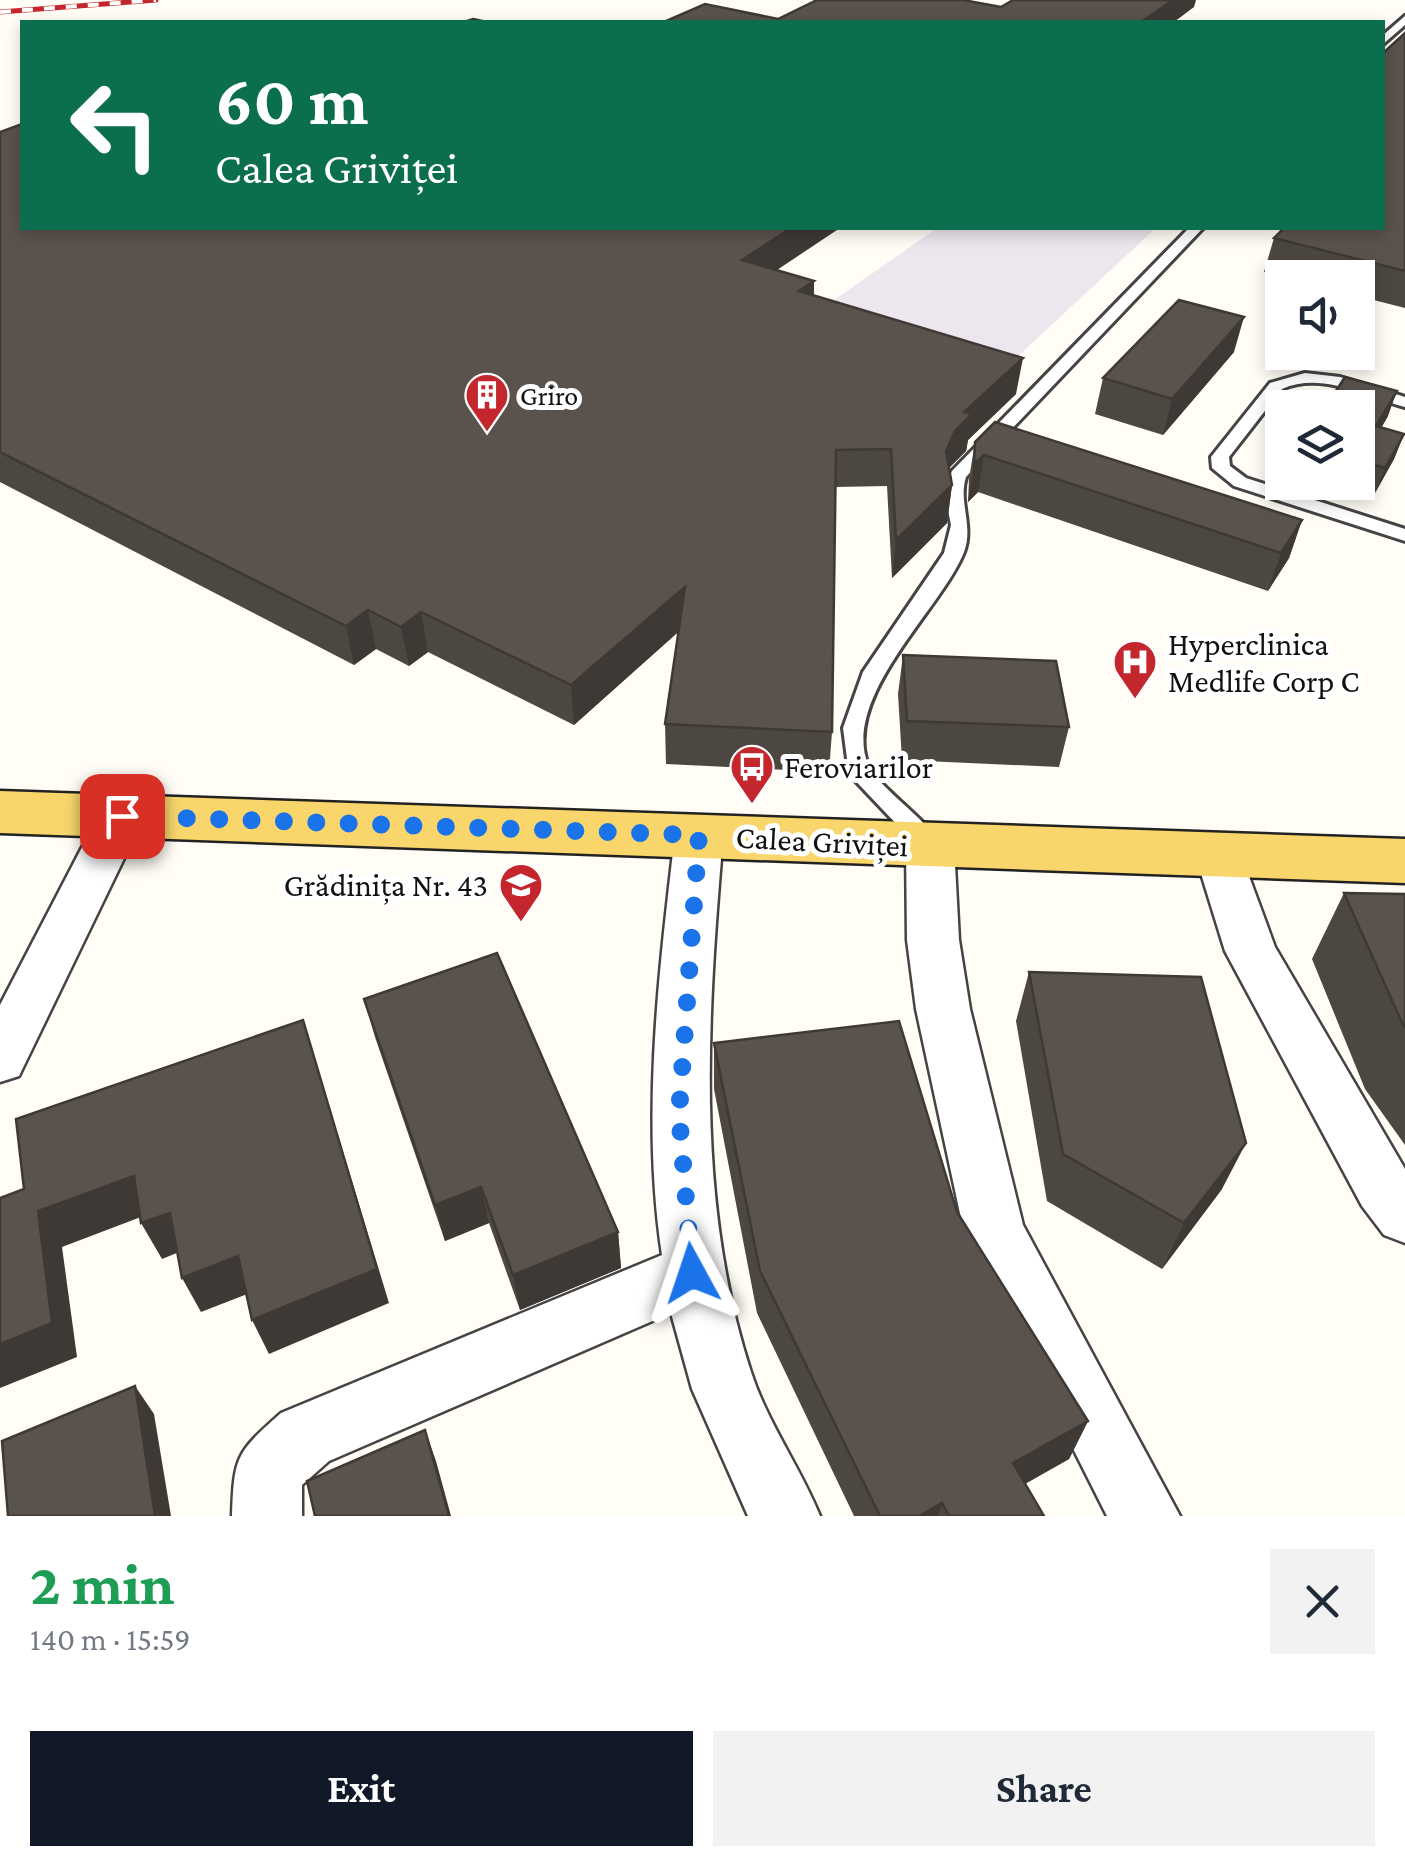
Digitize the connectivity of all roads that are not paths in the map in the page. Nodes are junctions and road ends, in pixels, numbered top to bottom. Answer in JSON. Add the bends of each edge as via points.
{"nodes":[{"id":1,"x":1405,"y":19,"type":"edge"},
{"id":2,"x":1385,"y":39,"type":"edge"},
{"id":3,"x":1194,"y":230,"type":"edge"},
{"id":4,"x":1405,"y":402,"type":"edge"},
{"id":5,"x":1405,"y":535,"type":"edge"},
{"id":6,"x":0,"y":812,"type":"edge"},
{"id":7,"x":122,"y":816,"type":"junction"},
{"id":8,"x":699,"y":835,"type":"junction"},
{"id":9,"x":930,"y":846,"type":"junction"},
{"id":10,"x":1219,"y":854,"type":"junction"},
{"id":11,"x":1405,"y":861,"type":"edge"},
{"id":12,"x":0,"y":1059,"type":"edge"},
{"id":13,"x":1405,"y":1214,"type":"edge"},
{"id":14,"x":692,"y":1273,"type":"junction"},
{"id":15,"x":267,"y":1516,"type":"edge"},
{"id":16,"x":785,"y":1516,"type":"edge"},
{"id":17,"x":1144,"y":1516,"type":"edge"}],
"edges":[{"from":1,"to":2,"type":"lane"},
{"from":3,"to":9,"type":"lane","via":[[958,475],[954,553],[874,672],[854,728],[858,768]]},
{"from":4,"to":5,"type":"lane","via":[[1323,379],[1288,378],[1220,457],[1220,468],[1240,482]]},
{"from":6,"to":7,"type":"main road","name":"Calea Griviței"},
{"from":7,"to":8,"type":"main road","name":"Calea Griviței"},
{"from":7,"to":12,"type":"street"},
{"from":8,"to":9,"type":"main road","name":"Calea Griviței"},
{"from":8,"to":14,"type":"street","via":[[679,1113]]},
{"from":9,"to":10,"type":"main road","name":"Calea Griviței"},
{"from":9,"to":17,"type":"street","via":[[932,940],[994,1232]]},
{"from":10,"to":11,"type":"main road","name":"Calea Griviței"},
{"from":10,"to":13,"type":"street","via":[[1251,951],[1383,1187]]},
{"from":14,"to":15,"type":"street","via":[[305,1437],[268,1470]]},
{"from":14,"to":16,"type":"street","via":[[720,1375]]}]}
